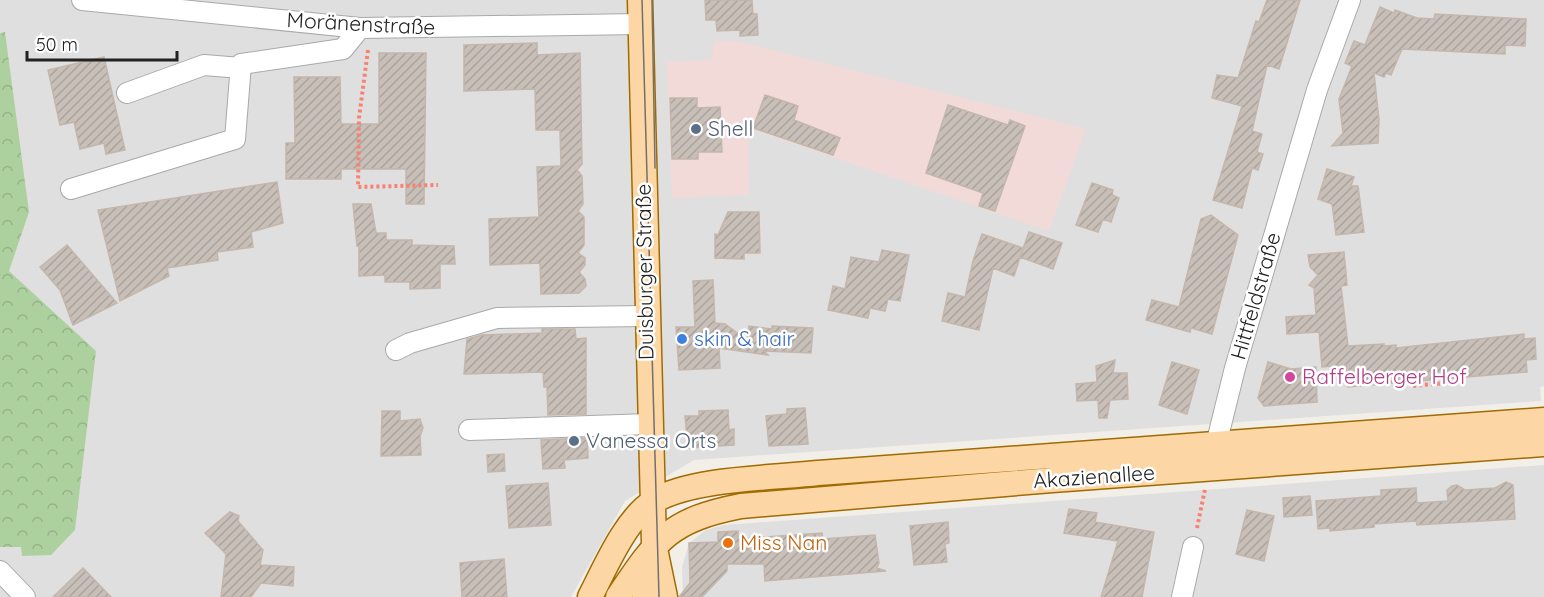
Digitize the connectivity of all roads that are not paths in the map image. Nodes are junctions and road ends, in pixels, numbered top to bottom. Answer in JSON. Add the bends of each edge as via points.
{"nodes":[{"id":1,"x":82,"y":0,"type":"edge"},
{"id":2,"x":640,"y":0,"type":"edge"},
{"id":3,"x":1350,"y":0,"type":"edge"},
{"id":4,"x":640,"y":24,"type":"junction"},
{"id":5,"x":366,"y":28,"type":"junction"},
{"id":6,"x":241,"y":68,"type":"junction"},
{"id":7,"x":128,"y":93,"type":"dead end"},
{"id":8,"x":71,"y":189,"type":"dead end"},
{"id":9,"x":647,"y":316,"type":"junction"},
{"id":10,"x":396,"y":350,"type":"dead end"},
{"id":11,"x":1544,"y":420,"type":"edge"},
{"id":12,"x":650,"y":424,"type":"junction"},
{"id":13,"x":469,"y":430,"type":"dead end"},
{"id":14,"x":1216,"y":443,"type":"junction"},
{"id":15,"x":1544,"y":444,"type":"edge"},
{"id":16,"x":1209,"y":470,"type":"junction"},
{"id":17,"x":653,"y":502,"type":"junction"},
{"id":18,"x":654,"y":544,"type":"junction"},
{"id":19,"x":1193,"y":547,"type":"road end"},
{"id":20,"x":0,"y":571,"type":"edge"},
{"id":21,"x":25,"y":597,"type":"edge"},
{"id":22,"x":590,"y":597,"type":"edge"},
{"id":23,"x":618,"y":597,"type":"edge"},
{"id":24,"x":645,"y":597,"type":"edge"},
{"id":25,"x":665,"y":597,"type":"edge"},
{"id":26,"x":1182,"y":597,"type":"edge"}],
"edges":[{"from":1,"to":5,"type":"street","name":"Moränenstraße"},
{"from":2,"to":4,"type":"main road","name":"Duisburger Straße"},
{"from":3,"to":14,"type":"street","name":"Hittfeldstraße","via":[[1314,101]]},
{"from":4,"to":5,"type":"street","name":"Moränenstraße"},
{"from":4,"to":9,"type":"main road","name":"Duisburger Straße"},
{"from":5,"to":6,"type":"street","via":[[343,49],[242,64]]},
{"from":6,"to":7,"type":"street","via":[[204,65]]},
{"from":6,"to":8,"type":"street","via":[[235,139]]},
{"from":9,"to":10,"type":"street","via":[[497,318]]},
{"from":9,"to":12,"type":"main road","name":"Duisburger Straße"},
{"from":11,"to":14,"type":"main road","name":"Akazienallee"},
{"from":12,"to":13,"type":"street"},
{"from":12,"to":17,"type":"main road","name":"Duisburger Straße"},
{"from":14,"to":16,"type":"street","name":"Hittfeldstraße"},
{"from":14,"to":17,"type":"main road","name":"Akazienallee","via":[[705,484]]},
{"from":15,"to":16,"type":"main road","name":"Akazienallee"},
{"from":16,"to":18,"type":"main road","name":"Akazienallee","via":[[741,506],[688,520]]},
{"from":17,"to":18,"type":"main road","name":"Duisburger Straße"},
{"from":17,"to":22,"type":"main road","via":[[615,549]]},
{"from":18,"to":23,"type":"main road"},
{"from":18,"to":24,"type":"main road","name":"Duisburger Straße"},
{"from":18,"to":25,"type":"main road","name":"Duisburger Straße"},
{"from":19,"to":26,"type":"street"},
{"from":20,"to":21,"type":"street"}]}
